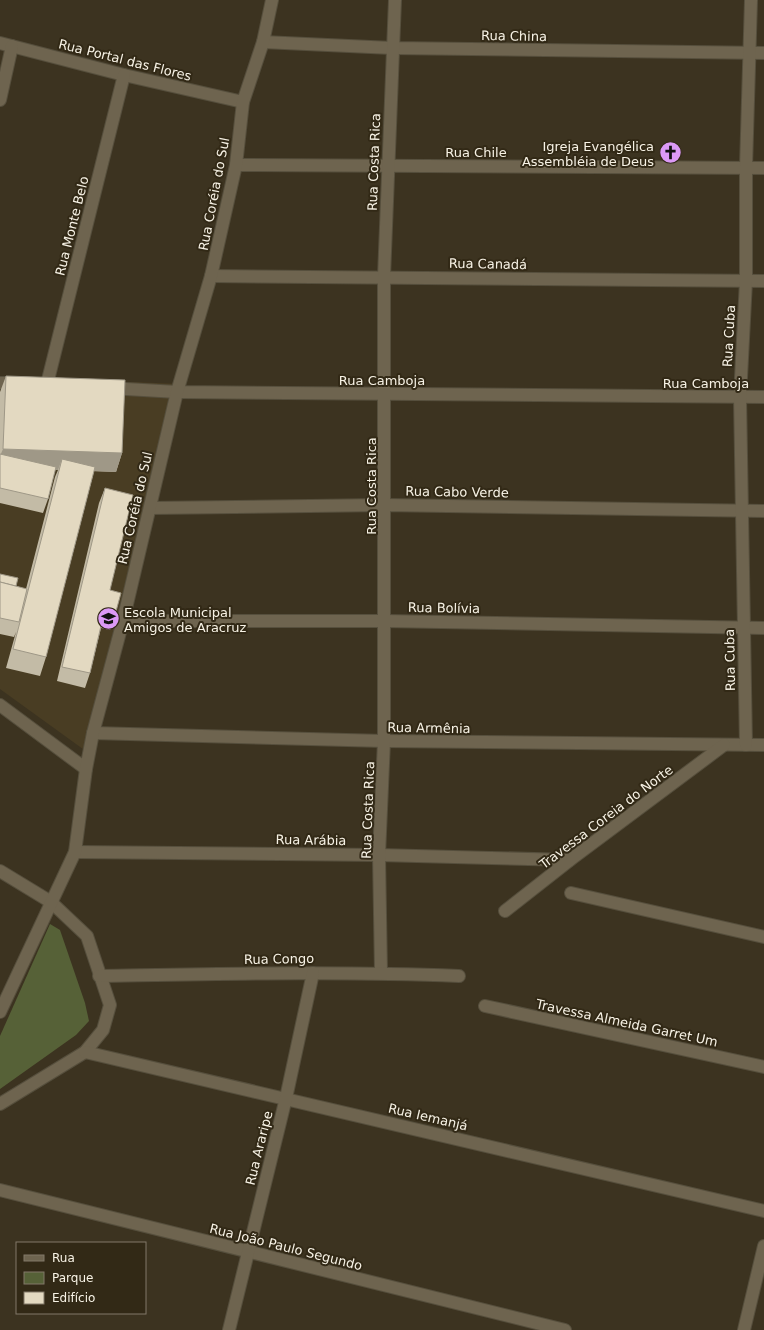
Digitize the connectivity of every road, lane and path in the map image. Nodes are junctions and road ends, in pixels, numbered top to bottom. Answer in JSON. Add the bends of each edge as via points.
{"nodes":[{"id":1,"x":272,"y":0,"type":"edge"},
{"id":2,"x":395,"y":0,"type":"edge"},
{"id":3,"x":750,"y":0,"type":"edge"},
{"id":4,"x":263,"y":42,"type":"junction"},
{"id":5,"x":6,"y":45,"type":"edge"},
{"id":6,"x":392,"y":48,"type":"junction"},
{"id":7,"x":750,"y":53,"type":"junction"},
{"id":8,"x":764,"y":53,"type":"edge"},
{"id":9,"x":124,"y":75,"type":"junction"},
{"id":10,"x":0,"y":100,"type":"edge"},
{"id":11,"x":243,"y":102,"type":"junction"},
{"id":12,"x":236,"y":165,"type":"junction"},
{"id":13,"x":388,"y":166,"type":"junction"},
{"id":14,"x":746,"y":167,"type":"junction"},
{"id":15,"x":764,"y":168,"type":"edge"},
{"id":16,"x":211,"y":276,"type":"junction"},
{"id":17,"x":384,"y":277,"type":"junction"},
{"id":18,"x":746,"y":281,"type":"junction"},
{"id":19,"x":764,"y":281,"type":"edge"},
{"id":20,"x":0,"y":383,"type":"edge"},
{"id":21,"x":47,"y":384,"type":"junction"},
{"id":22,"x":62,"y":385,"type":"edge"},
{"id":23,"x":100,"y":387,"type":"edge"},
{"id":24,"x":176,"y":392,"type":"junction"},
{"id":25,"x":386,"y":394,"type":"junction"},
{"id":26,"x":740,"y":397,"type":"junction"},
{"id":27,"x":764,"y":397,"type":"edge"},
{"id":28,"x":384,"y":505,"type":"junction"},
{"id":29,"x":150,"y":508,"type":"junction"},
{"id":30,"x":742,"y":511,"type":"junction"},
{"id":31,"x":764,"y":511,"type":"edge"},
{"id":32,"x":123,"y":621,"type":"junction"},
{"id":33,"x":385,"y":621,"type":"junction"},
{"id":34,"x":744,"y":627,"type":"junction"},
{"id":35,"x":764,"y":628,"type":"edge"},
{"id":36,"x":0,"y":705,"type":"edge"},
{"id":37,"x":93,"y":733,"type":"junction"},
{"id":38,"x":384,"y":741,"type":"junction"},
{"id":39,"x":724,"y":745,"type":"junction"},
{"id":40,"x":746,"y":745,"type":"junction"},
{"id":41,"x":764,"y":745,"type":"edge"},
{"id":42,"x":86,"y":769,"type":"junction"},
{"id":43,"x":75,"y":852,"type":"junction"},
{"id":44,"x":379,"y":855,"type":"junction"},
{"id":45,"x":570,"y":860,"type":"junction"},
{"id":46,"x":0,"y":871,"type":"edge"},
{"id":47,"x":571,"y":893,"type":"dead end"},
{"id":48,"x":51,"y":902,"type":"junction"},
{"id":49,"x":505,"y":911,"type":"dead end"},
{"id":50,"x":764,"y":937,"type":"edge"},
{"id":51,"x":313,"y":973,"type":"junction"},
{"id":52,"x":381,"y":973,"type":"junction"},
{"id":53,"x":99,"y":976,"type":"junction"},
{"id":54,"x":459,"y":976,"type":"dead end"},
{"id":55,"x":485,"y":1006,"type":"dead end"},
{"id":56,"x":0,"y":1012,"type":"edge"},
{"id":57,"x":85,"y":1052,"type":"junction"},
{"id":58,"x":764,"y":1067,"type":"edge"},
{"id":59,"x":286,"y":1098,"type":"junction"},
{"id":60,"x":0,"y":1104,"type":"edge"},
{"id":61,"x":0,"y":1190,"type":"edge"},
{"id":62,"x":764,"y":1211,"type":"edge"},
{"id":63,"x":764,"y":1246,"type":"edge"},
{"id":64,"x":248,"y":1252,"type":"junction"},
{"id":65,"x":229,"y":1330,"type":"edge"},
{"id":66,"x":565,"y":1330,"type":"edge"},
{"id":67,"x":744,"y":1330,"type":"edge"}],
"edges":[{"from":1,"to":4,"type":"street","name":"Rua Coréia do Sul"},
{"from":2,"to":6,"type":"street","name":"Rua Costa Rica"},
{"from":3,"to":7,"type":"street","name":"Rua Cuba"},
{"from":4,"to":6,"type":"street","name":"Rua China"},
{"from":4,"to":11,"type":"street","name":"Rua Coréia do Sul"},
{"from":5,"to":9,"type":"street","name":"Rua Portal das Flores"},
{"from":5,"to":10,"type":"street"},
{"from":6,"to":7,"type":"street","name":"Rua China"},
{"from":6,"to":13,"type":"street","name":"Rua Costa Rica"},
{"from":7,"to":8,"type":"street","name":"Rua China"},
{"from":7,"to":14,"type":"street","name":"Rua Cuba"},
{"from":9,"to":11,"type":"street","name":"Rua Portal das Flores"},
{"from":9,"to":21,"type":"street","name":"Rua Monte Belo"},
{"from":11,"to":12,"type":"street","name":"Rua Coréia do Sul"},
{"from":12,"to":13,"type":"street","name":"Rua Chile"},
{"from":12,"to":16,"type":"street","name":"Rua Coréia do Sul"},
{"from":13,"to":14,"type":"street","name":"Rua Chile"},
{"from":13,"to":17,"type":"street","name":"Rua Costa Rica"},
{"from":14,"to":15,"type":"street","name":"Rua Chile"},
{"from":14,"to":18,"type":"street","name":"Rua Cuba"},
{"from":16,"to":17,"type":"street","name":"Rua Canadá"},
{"from":16,"to":24,"type":"street","name":"Rua Coréia do Sul"},
{"from":17,"to":18,"type":"street","name":"Rua Canadá"},
{"from":17,"to":25,"type":"street","name":"Rua Costa Rica"},
{"from":18,"to":19,"type":"street","name":"Rua Canadá"},
{"from":18,"to":26,"type":"street","name":"Rua Cuba"},
{"from":20,"to":21,"type":"street"},
{"from":21,"to":22,"type":"street"},
{"from":23,"to":24,"type":"street","name":"Rua Camboja"},
{"from":24,"to":25,"type":"street","name":"Rua Camboja"},
{"from":24,"to":29,"type":"street","name":"Rua Coréia do Sul"},
{"from":25,"to":26,"type":"street","name":"Rua Camboja"},
{"from":25,"to":28,"type":"street","name":"Rua Costa Rica"},
{"from":26,"to":27,"type":"street","name":"Rua Camboja"},
{"from":26,"to":30,"type":"street","name":"Rua Cuba"},
{"from":28,"to":29,"type":"street","name":"Rua Cabo Verde"},
{"from":28,"to":30,"type":"street","name":"Rua Cabo Verde"},
{"from":28,"to":33,"type":"street","name":"Rua Costa Rica"},
{"from":29,"to":32,"type":"street","name":"Rua Coréia do Sul"},
{"from":30,"to":31,"type":"street","name":"Rua Cabo Verde"},
{"from":30,"to":34,"type":"street","name":"Rua Cuba"},
{"from":32,"to":33,"type":"street","name":"Rua Bolívia"},
{"from":32,"to":37,"type":"street","name":"Rua Coréia do Sul"},
{"from":33,"to":34,"type":"street","name":"Rua Bolívia"},
{"from":33,"to":38,"type":"street","name":"Rua Costa Rica"},
{"from":34,"to":35,"type":"street","name":"Rua Bolívia"},
{"from":34,"to":40,"type":"street","name":"Rua Cuba"},
{"from":36,"to":42,"type":"street"},
{"from":37,"to":38,"type":"street","name":"Rua Armênia"},
{"from":37,"to":42,"type":"street","name":"Rua Coréia do Sul"},
{"from":38,"to":39,"type":"street","name":"Rua Armênia"},
{"from":38,"to":44,"type":"street","name":"Rua Costa Rica"},
{"from":39,"to":40,"type":"street","name":"Rua Armênia"},
{"from":39,"to":45,"type":"street","name":"Travessa Coreia do Norte"},
{"from":40,"to":41,"type":"street","name":"Rua Armênia"},
{"from":42,"to":43,"type":"street","name":"Rua Coréia do Sul"},
{"from":43,"to":44,"type":"street","name":"Rua Arábia"},
{"from":43,"to":48,"type":"street","name":"Rua Coréia do Sul"},
{"from":44,"to":45,"type":"street","name":"Rua Arábia"},
{"from":44,"to":52,"type":"street","name":"Rua Costa Rica"},
{"from":45,"to":49,"type":"street","name":"Travessa Coreia do Norte"},
{"from":46,"to":48,"type":"street"},
{"from":47,"to":50,"type":"street"},
{"from":48,"to":53,"type":"street","via":[[87,936]]},
{"from":48,"to":56,"type":"street","name":"Rua Coréia do Sul"},
{"from":51,"to":52,"type":"street","name":"Rua Congo"},
{"from":51,"to":53,"type":"street","name":"Rua Congo"},
{"from":51,"to":59,"type":"street","name":"Rua Araripe"},
{"from":52,"to":54,"type":"street","name":"Rua Congo"},
{"from":53,"to":57,"type":"street","via":[[110,1005],[103,1030]]},
{"from":55,"to":58,"type":"street","name":"Travessa Almeida Garret Um"},
{"from":57,"to":59,"type":"street","name":"Rua Iemanjá"},
{"from":57,"to":60,"type":"street"},
{"from":59,"to":62,"type":"street","name":"Rua Iemanjá"},
{"from":59,"to":64,"type":"street","name":"Rua Araripe"},
{"from":61,"to":64,"type":"street","name":"Rua João Paulo Segundo"},
{"from":63,"to":67,"type":"street"},
{"from":64,"to":65,"type":"street","name":"Rua Araripe"},
{"from":64,"to":66,"type":"street","name":"Rua João Paulo Segundo"}]}
